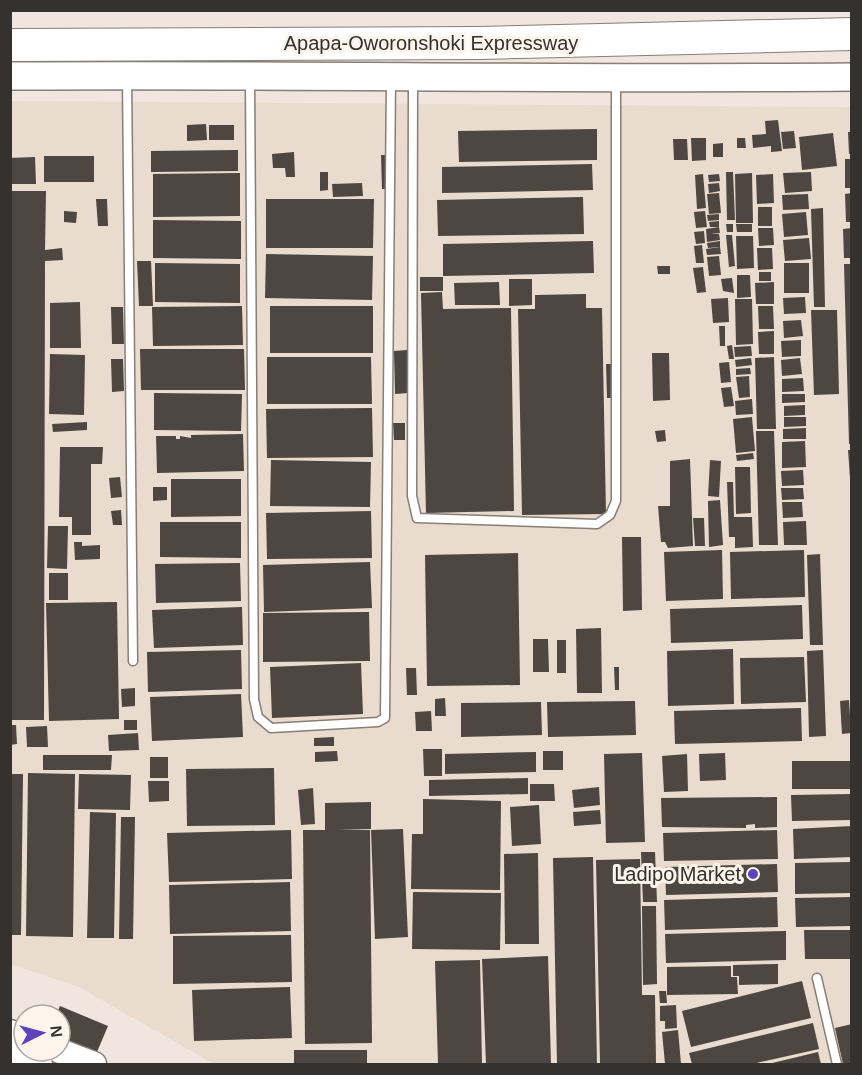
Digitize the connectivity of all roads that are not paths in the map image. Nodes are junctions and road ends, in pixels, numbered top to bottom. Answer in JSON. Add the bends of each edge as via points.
{"nodes":[{"id":1,"x":852,"y":34,"type":"edge"},
{"id":2,"x":10,"y":45,"type":"edge"},
{"id":3,"x":250,"y":74,"type":"junction"},
{"id":4,"x":127,"y":75,"type":"junction"},
{"id":5,"x":10,"y":76,"type":"edge"},
{"id":6,"x":402,"y":76,"type":"junction"},
{"id":7,"x":852,"y":77,"type":"edge"},
{"id":8,"x":616,"y":78,"type":"junction"},
{"id":9,"x":133,"y":661,"type":"dead end"},
{"id":10,"x":817,"y":978,"type":"dead end"},
{"id":11,"x":10,"y":1053,"type":"edge"},
{"id":12,"x":72,"y":1056,"type":"edge"},
{"id":13,"x":40,"y":1065,"type":"edge"},
{"id":14,"x":94,"y":1065,"type":"edge"},
{"id":15,"x":837,"y":1065,"type":"edge"}],
"edges":[{"from":1,"to":2,"type":"highway","name":"Apapa-Oworonshoki Expressway","via":[[572,42]]},
{"from":3,"to":4,"type":"main road","name":"Apapa-Oworonshoki Expressway"},
{"from":3,"to":6,"type":"main road","name":"Apapa-Oworonshoki Expressway"},
{"from":3,"to":6,"type":"lane","via":[[254,699],[258,717],[271,728],[378,722],[385,718]]},
{"from":4,"to":5,"type":"main road","name":"Apapa-Oworonshoki Expressway"},
{"from":4,"to":9,"type":"lane"},
{"from":6,"to":8,"type":"main road","name":"Apapa-Oworonshoki Expressway"},
{"from":6,"to":8,"type":"lane","via":[[412,496],[417,518],[597,524],[610,515],[616,501]]},
{"from":7,"to":8,"type":"main road","name":"Apapa-Oworonshoki Expressway"},
{"from":10,"to":15,"type":"lane"},
{"from":11,"to":13,"type":"street"},
{"from":12,"to":14,"type":"street"}]}
